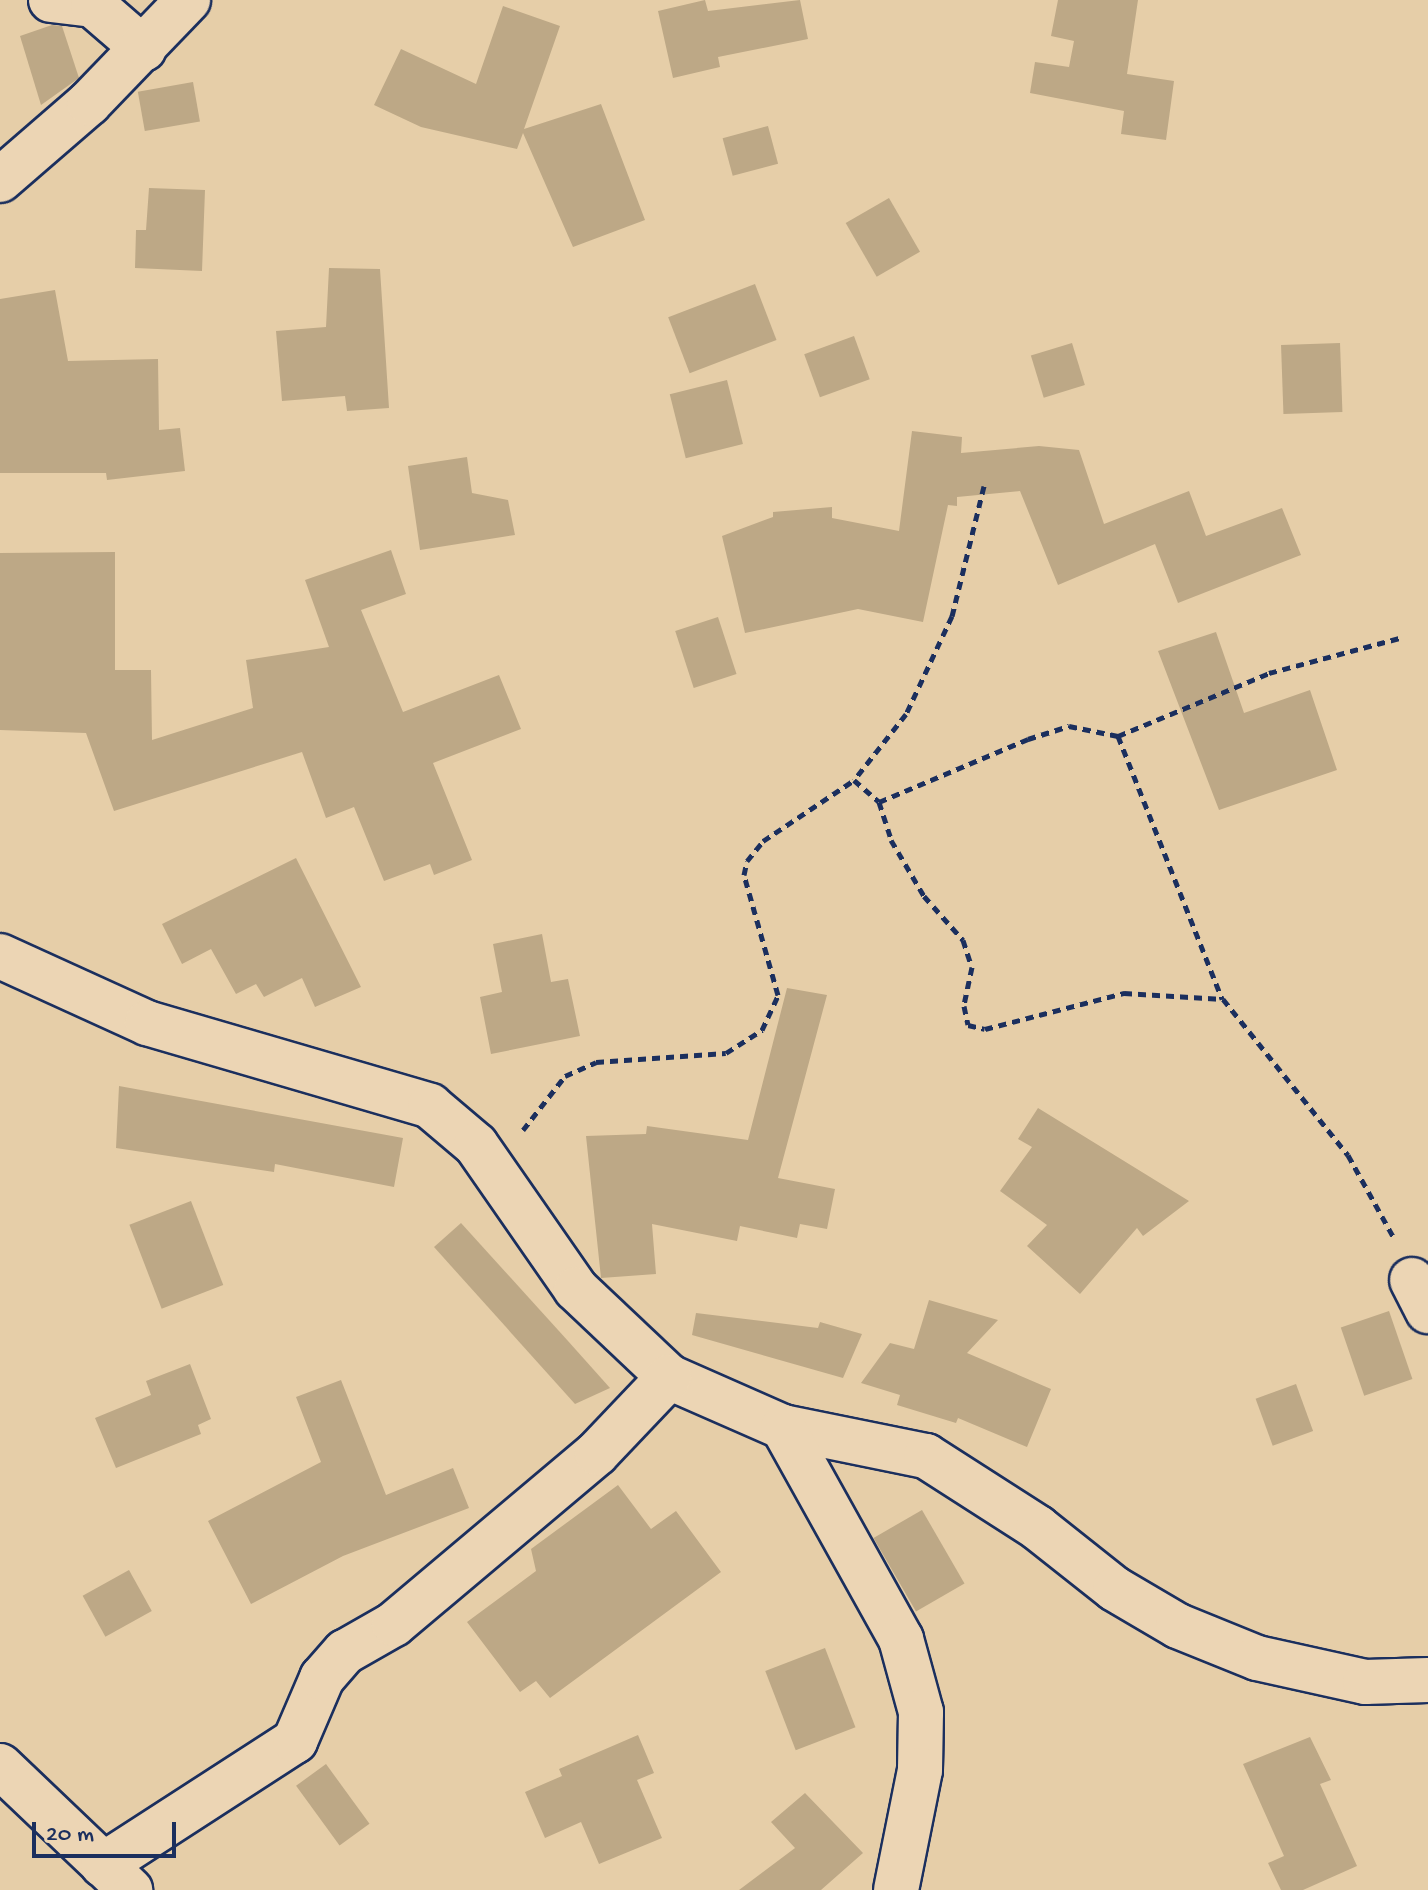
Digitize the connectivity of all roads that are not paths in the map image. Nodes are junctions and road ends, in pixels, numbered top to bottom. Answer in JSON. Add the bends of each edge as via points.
{"nodes":[{"id":1,"x":51,"y":0,"type":"edge"},
{"id":2,"x":188,"y":0,"type":"edge"},
{"id":3,"x":144,"y":49,"type":"junction"},
{"id":4,"x":0,"y":180,"type":"edge"},
{"id":5,"x":0,"y":956,"type":"edge"},
{"id":6,"x":669,"y":1377,"type":"junction"},
{"id":7,"x":783,"y":1427,"type":"junction"},
{"id":8,"x":1428,"y":1680,"type":"edge"},
{"id":9,"x":0,"y":1766,"type":"edge"},
{"id":10,"x":116,"y":1878,"type":"edge"},
{"id":11,"x":896,"y":1890,"type":"edge"}],
"edges":[{"from":1,"to":3,"type":"street","via":[[93,5]]},
{"from":2,"to":3,"type":"street"},
{"from":3,"to":4,"type":"street"},
{"from":5,"to":6,"type":"street","via":[[147,1023],[430,1106],[476,1145],[576,1289]]},
{"from":6,"to":7,"type":"street"},
{"from":6,"to":10,"type":"street","via":[[597,1453],[394,1624],[345,1652],[322,1678],[295,1741]]},
{"from":7,"to":8,"type":"street","via":[[926,1456],[1038,1528],[1115,1589],[1178,1626],[1257,1658],[1365,1682]]},
{"from":7,"to":11,"type":"street","via":[[901,1639],[921,1712],[920,1770]]},
{"from":9,"to":10,"type":"street"}]}
